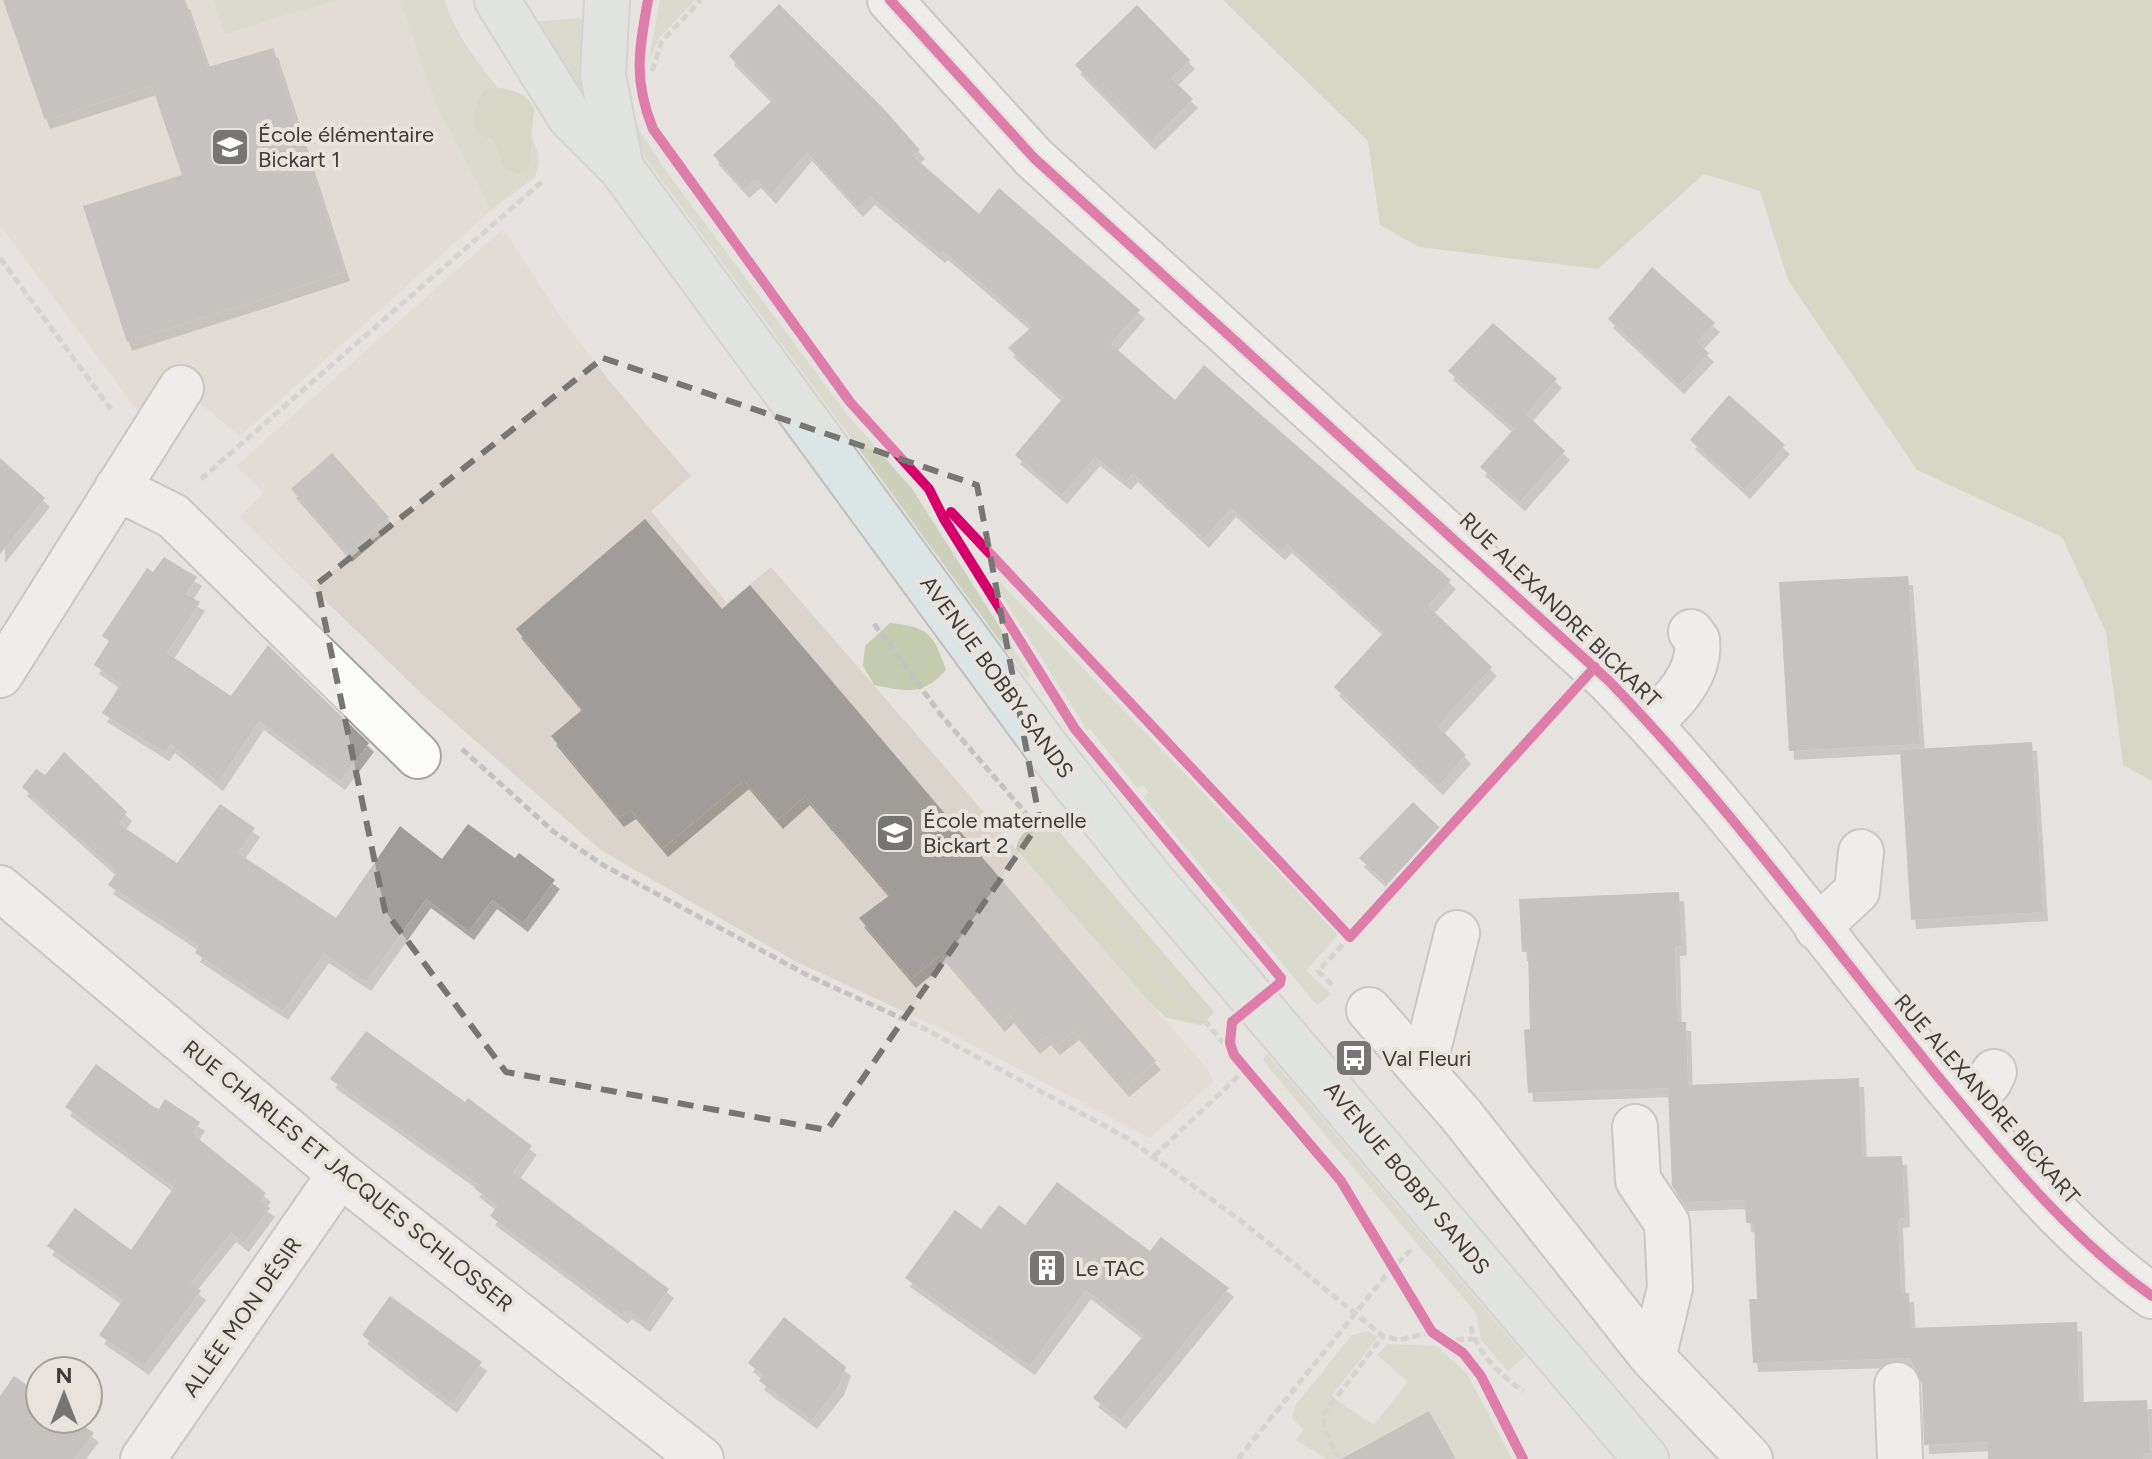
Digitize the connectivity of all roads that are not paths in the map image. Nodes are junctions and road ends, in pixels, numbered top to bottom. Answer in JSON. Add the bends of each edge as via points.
{"nodes":[{"id":1,"x":497,"y":0,"type":"edge"},
{"id":2,"x":607,"y":0,"type":"edge"},
{"id":3,"x":890,"y":0,"type":"edge"},
{"id":4,"x":621,"y":168,"type":"junction"},
{"id":5,"x":181,"y":388,"type":"dead end"},
{"id":6,"x":117,"y":488,"type":"junction"},
{"id":7,"x":1691,"y":632,"type":"dead end"},
{"id":8,"x":0,"y":675,"type":"edge"},
{"id":9,"x":1650,"y":723,"type":"junction"},
{"id":10,"x":437,"y":749,"type":"road end"},
{"id":11,"x":1861,"y":852,"type":"dead end"},
{"id":12,"x":0,"y":888,"type":"edge"},
{"id":13,"x":1817,"y":928,"type":"junction"},
{"id":14,"x":1457,"y":933,"type":"dead end"},
{"id":15,"x":1369,"y":1010,"type":"dead end"},
{"id":16,"x":1423,"y":1070,"type":"junction"},
{"id":17,"x":1994,"y":1072,"type":"dead end"},
{"id":18,"x":1962,"y":1105,"type":"junction"},
{"id":19,"x":1635,"y":1127,"type":"dead end"},
{"id":20,"x":340,"y":1174,"type":"junction"},
{"id":21,"x":2152,"y":1296,"type":"edge"},
{"id":22,"x":1653,"y":1358,"type":"junction"},
{"id":23,"x":1897,"y":1385,"type":"dead end"},
{"id":24,"x":143,"y":1459,"type":"edge"},
{"id":25,"x":701,"y":1459,"type":"edge"},
{"id":26,"x":1646,"y":1459,"type":"edge"},
{"id":27,"x":1750,"y":1459,"type":"edge"},
{"id":28,"x":1900,"y":1459,"type":"edge"}],
"edges":[{"from":1,"to":4,"type":"main road","name":"AVENUE BOBBY SANDS","via":[[570,117]]},
{"from":2,"to":4,"type":"main road","name":"AVENUE BOBBY SANDS","via":[[603,75]]},
{"from":3,"to":9,"type":"street","name":"RUE ALEXANDRE BICKART","via":[[1034,158],[1460,542]]},
{"from":4,"to":26,"type":"main road","name":"AVENUE BOBBY SANDS","via":[[1049,751],[1149,877]]},
{"from":5,"to":6,"type":"street"},
{"from":6,"to":8,"type":"street"},
{"from":6,"to":10,"type":"street","via":[[173,516]]},
{"from":7,"to":9,"type":"street","via":[[1697,640],[1697,661],[1675,700]]},
{"from":9,"to":13,"type":"street","name":"RUE ALEXANDRE BICKART"},
{"from":11,"to":13,"type":"street","via":[[1857,891]]},
{"from":12,"to":20,"type":"street","name":"RUE CHARLES ET JACQUES SCHLOSSER"},
{"from":13,"to":18,"type":"street","name":"RUE ALEXANDRE BICKART"},
{"from":14,"to":16,"type":"street"},
{"from":15,"to":16,"type":"street"},
{"from":16,"to":22,"type":"street"},
{"from":17,"to":18,"type":"street"},
{"from":18,"to":21,"type":"street","name":"RUE ALEXANDRE BICKART","via":[[2053,1209]]},
{"from":19,"to":22,"type":"street","via":[[1638,1180],[1667,1223],[1670,1288]]},
{"from":20,"to":24,"type":"street","name":"ALLÉE MON DÉSIR"},
{"from":20,"to":25,"type":"street","name":"RUE CHARLES ET JACQUES SCHLOSSER"},
{"from":22,"to":27,"type":"street"},
{"from":23,"to":28,"type":"street"}]}
